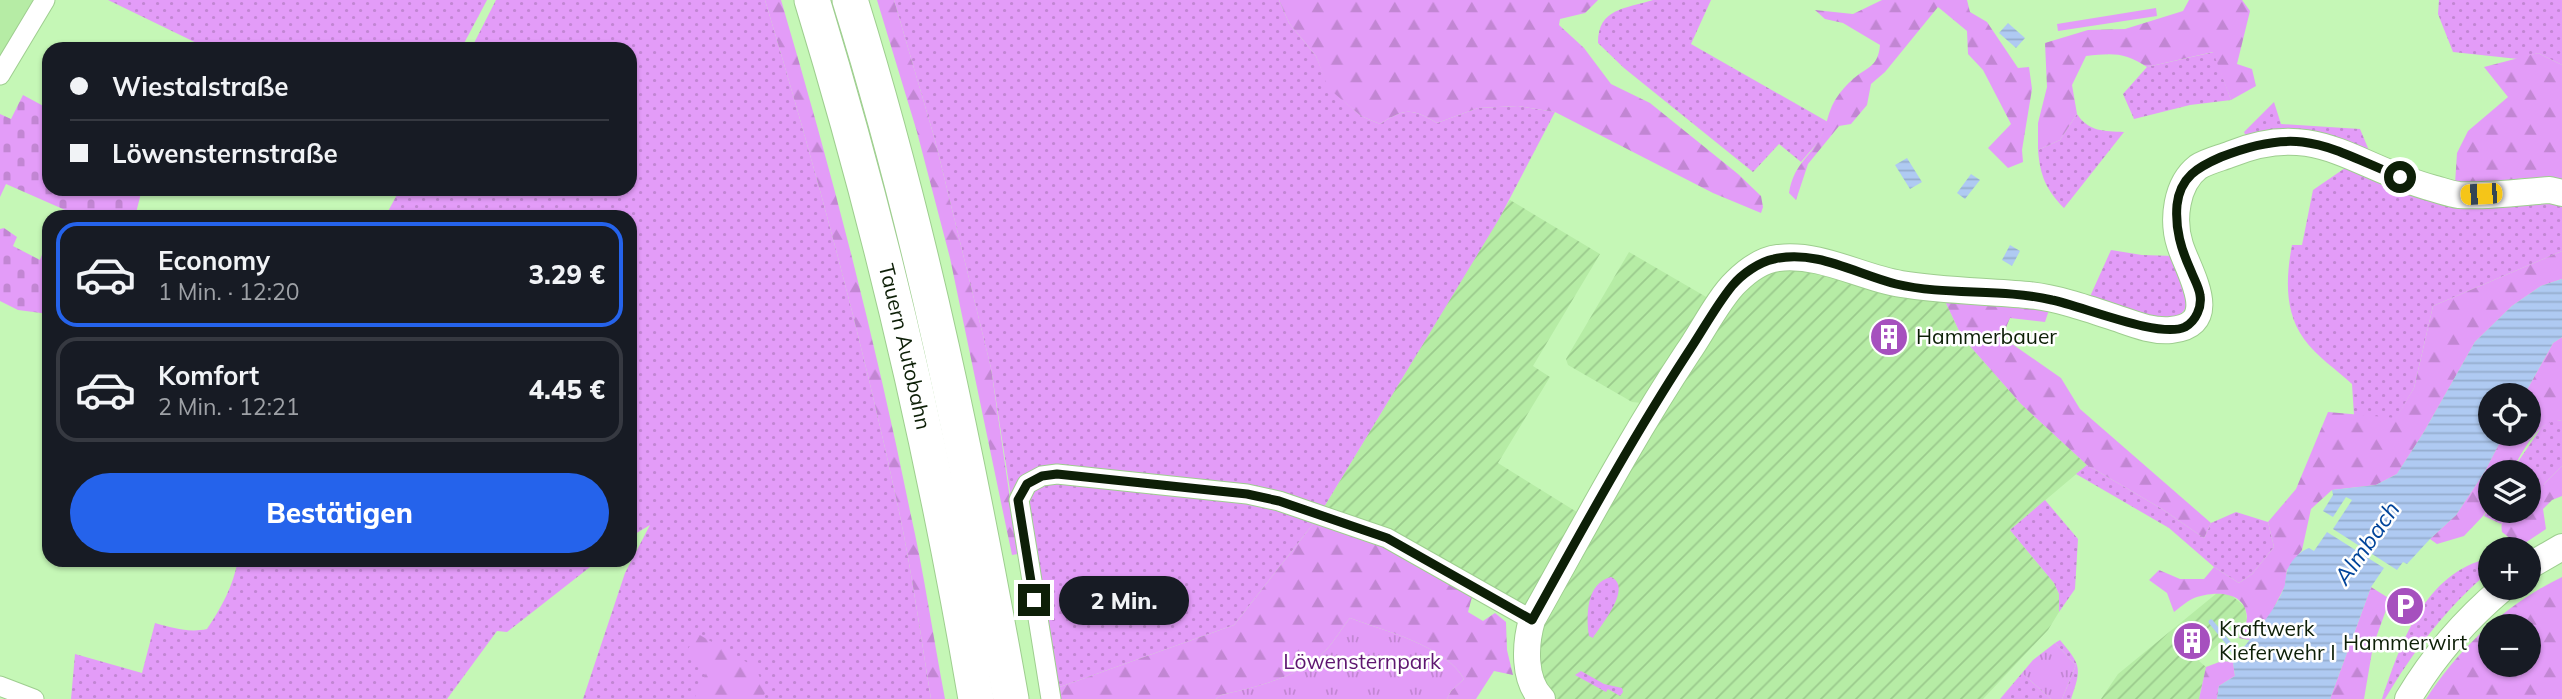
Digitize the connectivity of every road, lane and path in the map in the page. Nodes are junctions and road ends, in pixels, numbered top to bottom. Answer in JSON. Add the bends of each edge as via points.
{"nodes":[{"id":1,"x":45,"y":0,"type":"edge"},
{"id":2,"x":813,"y":0,"type":"edge"},
{"id":3,"x":849,"y":0,"type":"edge"},
{"id":4,"x":0,"y":75,"type":"edge"},
{"id":5,"x":2562,"y":193,"type":"edge"},
{"id":6,"x":2562,"y":547,"type":"edge"},
{"id":7,"x":2541,"y":559,"type":"edge"},
{"id":8,"x":2489,"y":600,"type":"edge"},
{"id":9,"x":1532,"y":620,"type":"junction"},
{"id":10,"x":4,"y":691,"type":"edge"},
{"id":11,"x":34,"y":699,"type":"edge"},
{"id":12,"x":976,"y":699,"type":"edge"},
{"id":13,"x":1011,"y":699,"type":"edge"},
{"id":14,"x":1051,"y":699,"type":"edge"},
{"id":15,"x":1542,"y":699,"type":"edge"},
{"id":16,"x":2407,"y":699,"type":"edge"}],
"edges":[{"from":1,"to":4,"type":"street"},
{"from":2,"to":12,"type":"highway","name":"Tauern Autobahn","via":[[883,249],[928,445]]},
{"from":3,"to":13,"type":"highway","name":"Tauern Autobahn","via":[[908,210]]},
{"from":5,"to":9,"type":"street","via":[[2458,195],[2414,183],[2326,146],[2297,140],[2240,150],[2199,167],[2180,190],[2178,242],[2200,293],[2200,305],[2195,318],[2172,330],[2151,329],[2035,296],[1896,284],[1815,259],[1773,259],[1756,266],[1734,284],[1644,419]]},
{"from":6,"to":7,"type":"street"},
{"from":8,"to":16,"type":"street","via":[[2424,671]]},
{"from":9,"to":14,"type":"street","via":[[1387,538],[1279,501],[1098,478],[1042,476],[1027,484],[1018,500]]},
{"from":9,"to":15,"type":"street","via":[[1527,659]]},
{"from":10,"to":11,"type":"street"}]}
